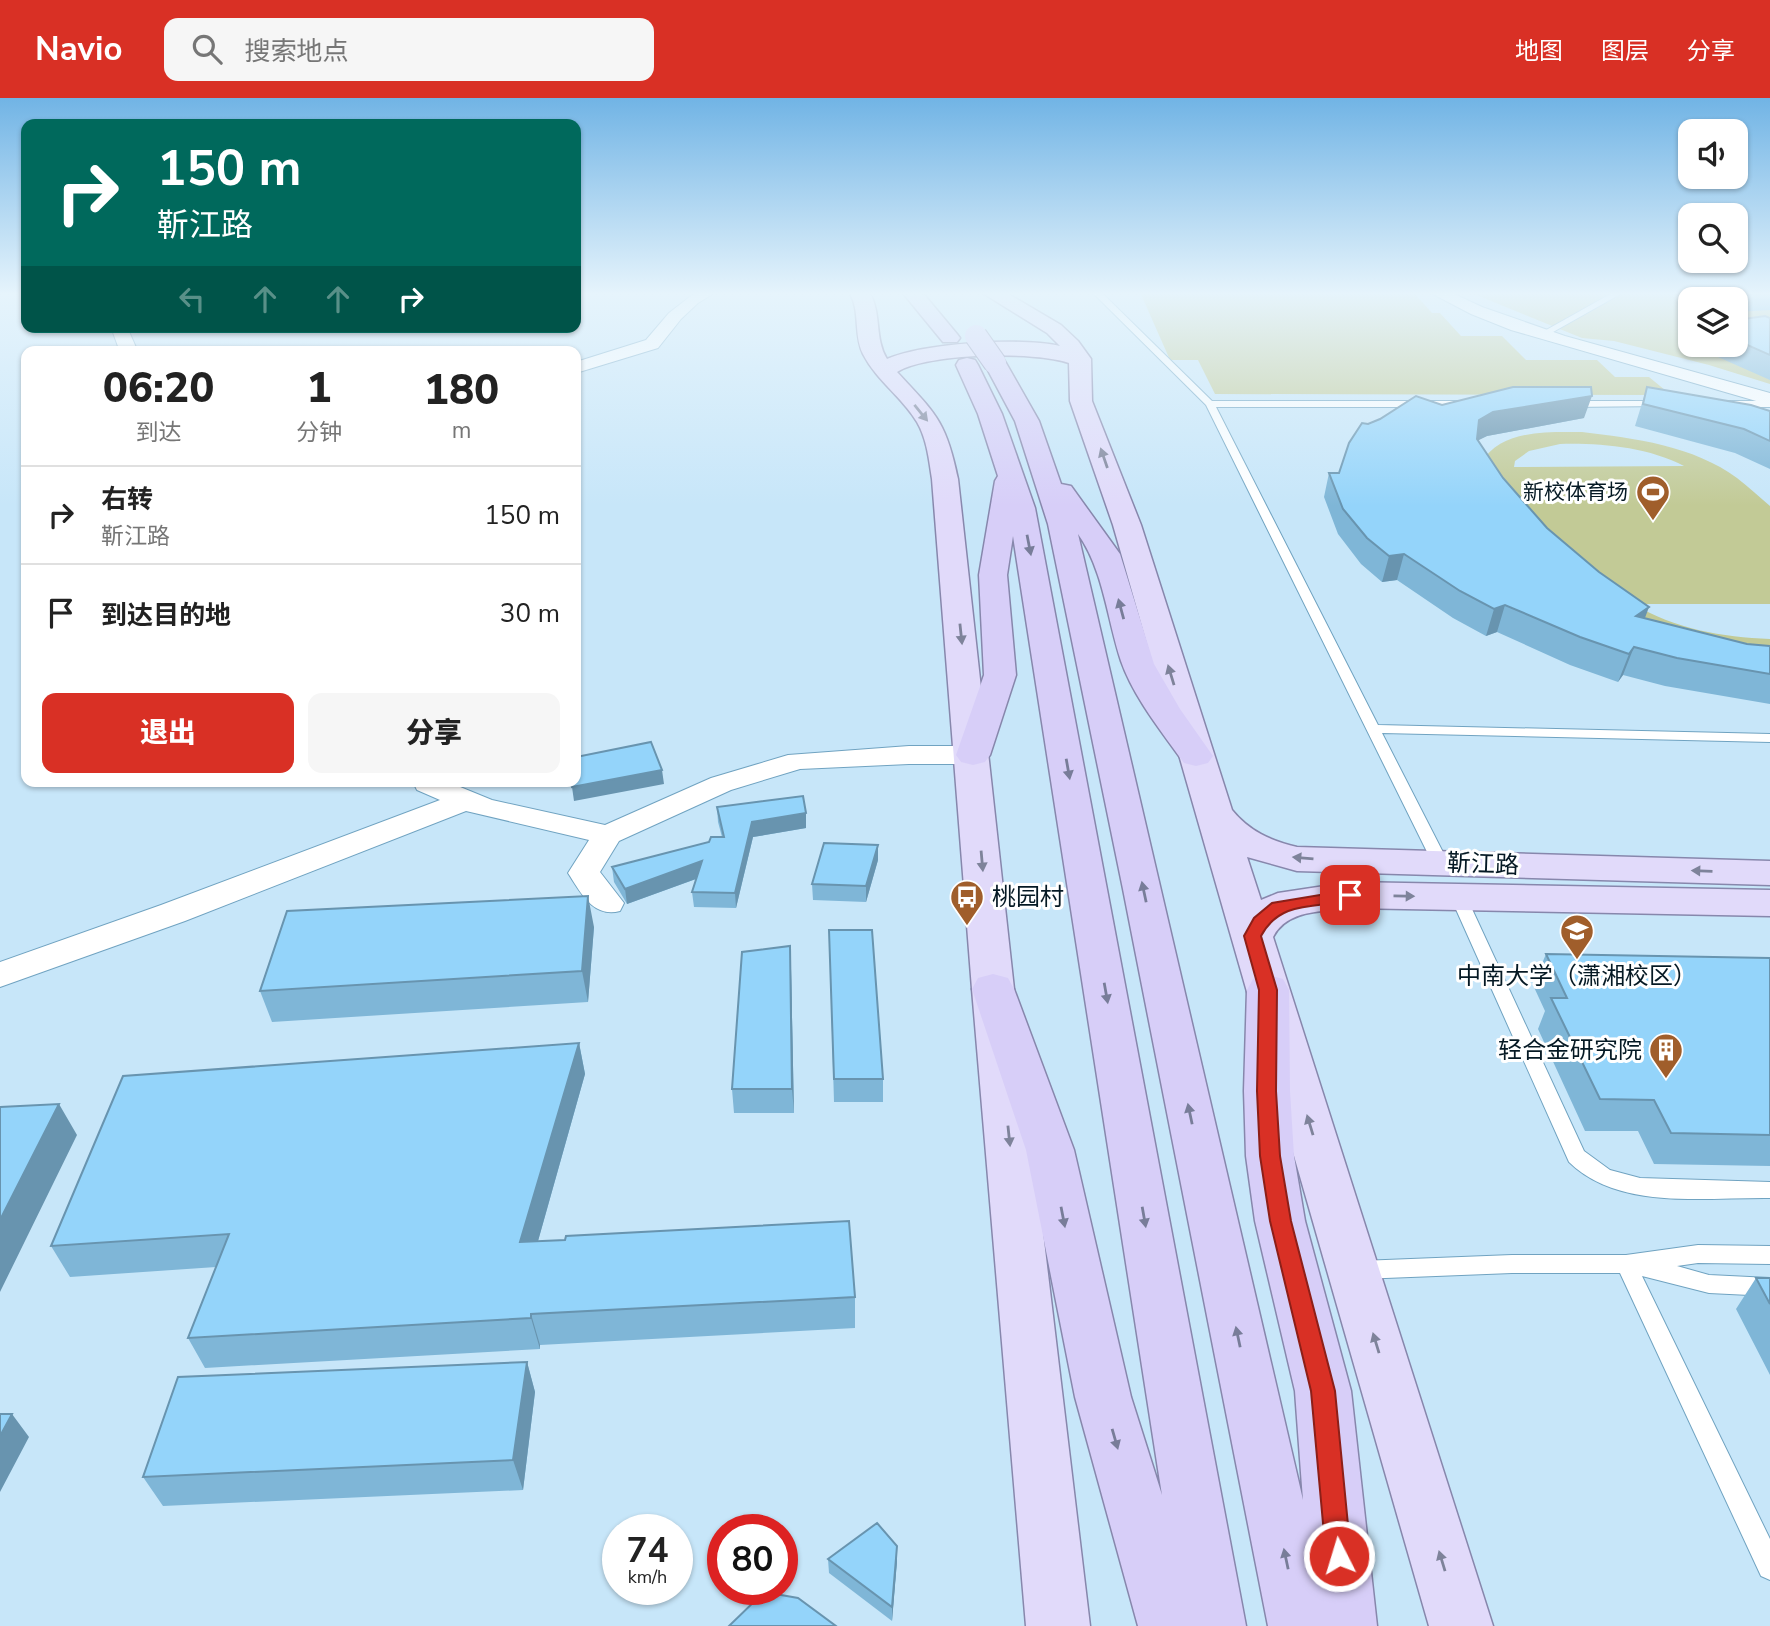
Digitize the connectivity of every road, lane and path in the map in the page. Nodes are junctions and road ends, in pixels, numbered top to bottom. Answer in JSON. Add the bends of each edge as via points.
{"nodes":[{"id":1,"x":882,"y":363,"type":"edge"},
{"id":2,"x":976,"y":363,"type":"edge"},
{"id":3,"x":1080,"y":363,"type":"edge"},
{"id":4,"x":1169,"y":363,"type":"edge"},
{"id":5,"x":1656,"y":363,"type":"edge"},
{"id":6,"x":1670,"y":363,"type":"edge"},
{"id":7,"x":1770,"y":393,"type":"edge"},
{"id":8,"x":1770,"y":402,"type":"edge"},
{"id":9,"x":1210,"y":404,"type":"junction"},
{"id":10,"x":1483,"y":404,"type":"edge"},
{"id":11,"x":1551,"y":404,"type":"edge"},
{"id":12,"x":1674,"y":404,"type":"edge"},
{"id":13,"x":1715,"y":404,"type":"edge"},
{"id":14,"x":1028,"y":467,"type":"junction"},
{"id":15,"x":1373,"y":729,"type":"junction"},
{"id":16,"x":1770,"y":738,"type":"edge"},
{"id":17,"x":973,"y":755,"type":"junction"},
{"id":18,"x":1196,"y":756,"type":"junction"},
{"id":19,"x":434,"y":787,"type":"edge"},
{"id":20,"x":466,"y":800,"type":"junction"},
{"id":21,"x":1213,"y":811,"type":"junction"},
{"id":22,"x":608,"y":835,"type":"junction"},
{"id":23,"x":1440,"y":862,"type":"junction"},
{"id":24,"x":1770,"y":873,"type":"edge"},
{"id":25,"x":1458,"y":897,"type":"junction"},
{"id":26,"x":608,"y":903,"type":"dead end"},
{"id":27,"x":1770,"y":903,"type":"edge"},
{"id":28,"x":1253,"y":936,"type":"junction"},
{"id":29,"x":0,"y":975,"type":"edge"},
{"id":30,"x":993,"y":989,"type":"junction"},
{"id":31,"x":1268,"y":990,"type":"junction"},
{"id":32,"x":1770,"y":1191,"type":"edge"},
{"id":33,"x":1770,"y":1255,"type":"edge"},
{"id":34,"x":1626,"y":1264,"type":"junction"},
{"id":35,"x":1354,"y":1270,"type":"junction"},
{"id":36,"x":1770,"y":1287,"type":"edge"},
{"id":37,"x":1770,"y":1567,"type":"edge"},
{"id":38,"x":1058,"y":1626,"type":"edge"},
{"id":39,"x":1170,"y":1626,"type":"edge"},
{"id":40,"x":1214,"y":1626,"type":"edge"},
{"id":41,"x":1300,"y":1626,"type":"edge"},
{"id":42,"x":1345,"y":1626,"type":"edge"},
{"id":43,"x":1461,"y":1626,"type":"edge"}],
"edges":[{"from":1,"to":17,"type":"main road","one_way":true,"via":[[927,418],[938,444]]},
{"from":2,"to":14,"type":"highway","via":[[990,414]]},
{"from":18,"to":3,"type":"main road","one_way":true,"via":[[1127,525],[1081,401]]},
{"from":4,"to":9,"type":"lane"},
{"from":5,"to":8,"type":"street"},
{"from":6,"to":7,"type":"street"},
{"from":8,"to":13,"type":"lane"},
{"from":9,"to":10,"type":"lane"},
{"from":9,"to":15,"type":"lane"},
{"from":11,"to":12,"type":"lane"},
{"from":14,"to":17,"type":"highway","via":[[993,575],[1000,675]]},
{"from":18,"to":14,"type":"highway","one_way":true,"via":[[1138,664],[1106,554]]},
{"from":14,"to":40,"type":"highway","one_way":true,"via":[[1031,553]]},
{"from":41,"to":14,"type":"highway","one_way":true,"via":[[1062,524]]},
{"from":15,"to":16,"type":"lane"},
{"from":15,"to":23,"type":"lane"},
{"from":17,"to":22,"type":"street","via":[[798,761],[721,784]]},
{"from":17,"to":30,"type":"main road","one_way":true},
{"from":18,"to":21,"type":"main road"},
{"from":19,"to":20,"type":"street"},
{"from":20,"to":22,"type":"street"},
{"from":20,"to":29,"type":"street"},
{"from":23,"to":21,"type":"main road","name":"靳江路","one_way":true,"via":[[1297,859],[1251,846],[1228,831]]},
{"from":21,"to":28,"type":"main road"},
{"from":22,"to":26,"type":"street","via":[[584,873]]},
{"from":24,"to":23,"type":"main road","name":"靳江路","one_way":true},
{"from":25,"to":27,"type":"main road","name":"靳江路"},
{"from":28,"to":25,"type":"main road","name":"靳江路","one_way":true,"via":[[1260,922],[1278,906],[1350,895]]},
{"from":25,"to":32,"type":"lane","via":[[1566,1140],[1588,1168],[1632,1185]]},
{"from":28,"to":31,"type":"main road"},
{"from":30,"to":38,"type":"main road","one_way":true},
{"from":30,"to":39,"type":"highway","one_way":true,"via":[[1050,1150],[1103,1397]]},
{"from":35,"to":31,"type":"main road","one_way":true},
{"from":31,"to":42,"type":"highway","via":[[1270,1156],[1280,1221],[1323,1391]]},
{"from":33,"to":34,"type":"lane","via":[[1698,1254]]},
{"from":34,"to":35,"type":"lane"},
{"from":34,"to":36,"type":"lane","via":[[1709,1284]]},
{"from":34,"to":37,"type":"lane"},
{"from":43,"to":35,"type":"main road","one_way":true}]}
